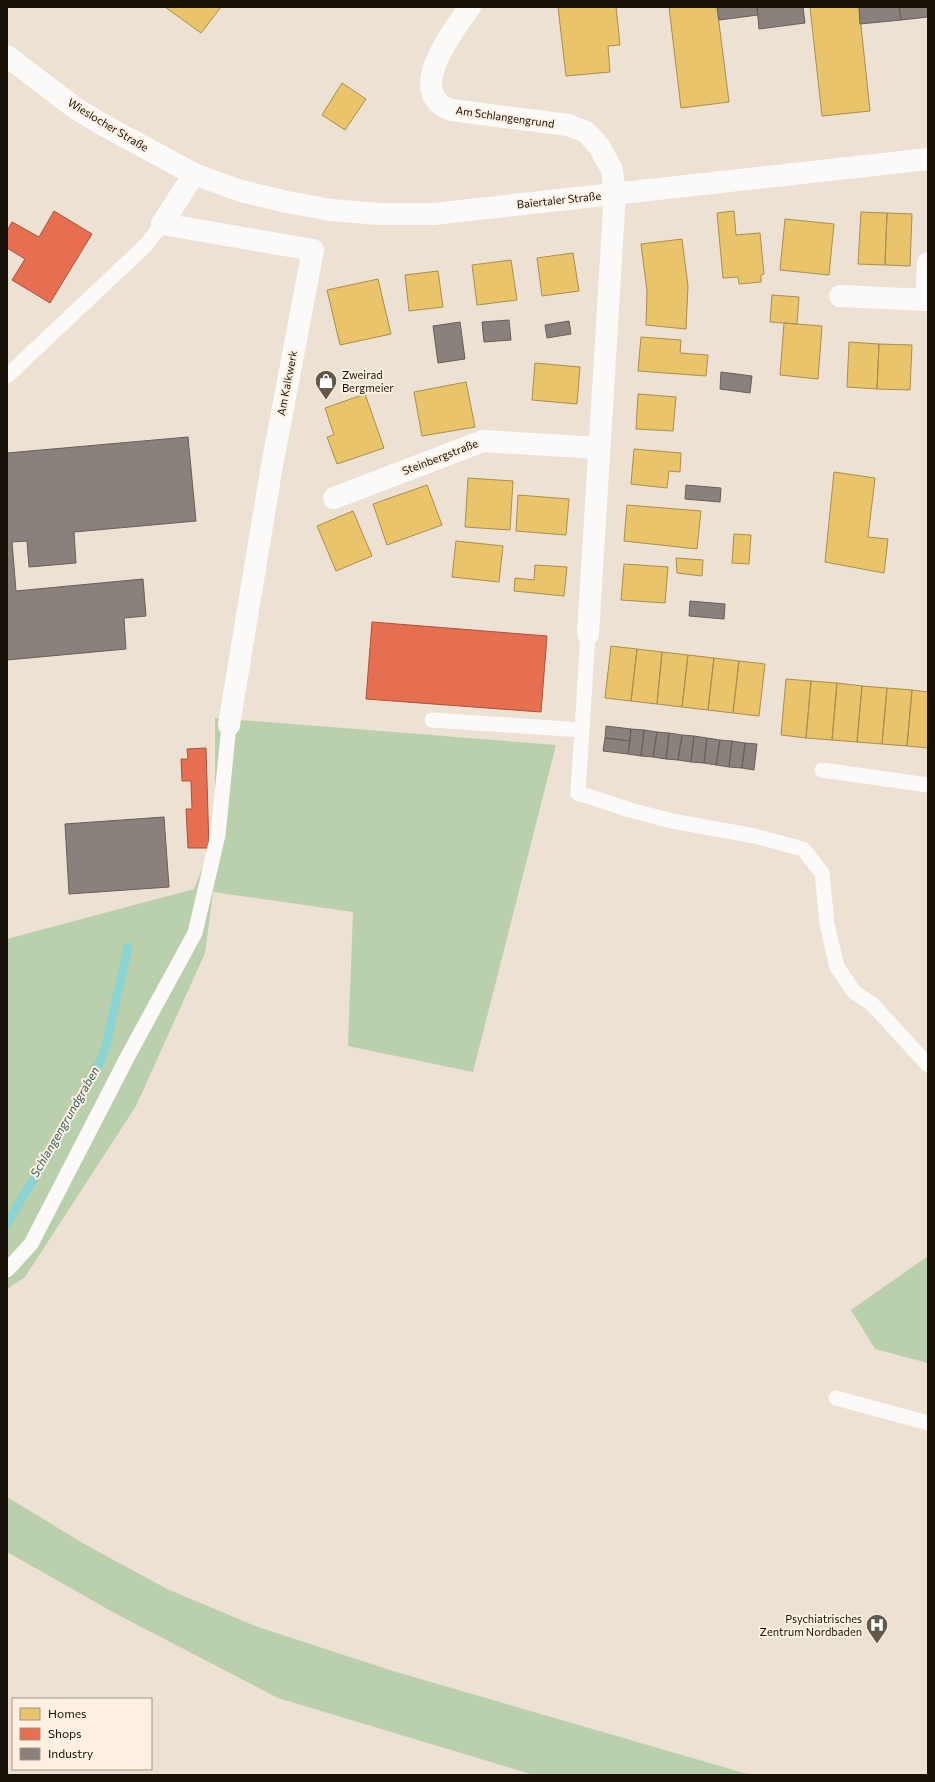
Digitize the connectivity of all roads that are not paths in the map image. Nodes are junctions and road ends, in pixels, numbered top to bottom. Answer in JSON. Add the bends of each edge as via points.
{"nodes":[{"id":1,"x":470,"y":7,"type":"edge"},
{"id":2,"x":7,"y":56,"type":"edge"},
{"id":3,"x":928,"y":159,"type":"edge"},
{"id":4,"x":194,"y":174,"type":"junction"},
{"id":5,"x":615,"y":194,"type":"junction"},
{"id":6,"x":162,"y":224,"type":"junction"},
{"id":7,"x":928,"y":264,"type":"edge"},
{"id":8,"x":840,"y":296,"type":"dead end"},
{"id":9,"x":7,"y":376,"type":"edge"},
{"id":10,"x":599,"y":448,"type":"junction"},
{"id":11,"x":334,"y":498,"type":"dead end"},
{"id":12,"x":588,"y":634,"type":"joint"},
{"id":13,"x":432,"y":720,"type":"dead end"},
{"id":14,"x":229,"y":725,"type":"joint"},
{"id":15,"x":582,"y":730,"type":"junction"},
{"id":16,"x":822,"y":770,"type":"dead end"},
{"id":17,"x":928,"y":785,"type":"edge"},
{"id":18,"x":928,"y":1065,"type":"edge"},
{"id":19,"x":7,"y":1270,"type":"edge"},
{"id":20,"x":836,"y":1398,"type":"dead end"},
{"id":21,"x":928,"y":1423,"type":"edge"}],
"edges":[{"from":1,"to":5,"type":"street","name":"Am Schlangengrund","via":[[434,66],[431,84],[438,103],[451,110],[568,125],[586,132],[599,146],[612,170]]},
{"from":2,"to":4,"type":"street","name":"Wieslocher Straße","via":[[87,115]]},
{"from":3,"to":5,"type":"street","name":"Baiertaler Straße"},
{"from":4,"to":5,"type":"street","name":"Baiertaler Straße","via":[[241,191],[286,202],[331,210],[380,214],[433,214]]},
{"from":4,"to":6,"type":"street"},
{"from":5,"to":10,"type":"street"},
{"from":6,"to":9,"type":"lane","via":[[146,245]]},
{"from":6,"to":14,"type":"street","name":"Am Kalkwerk","via":[[313,250],[271,471]]},
{"from":7,"to":8,"type":"street","via":[[926,300]]},
{"from":10,"to":11,"type":"street","name":"Steinbergstraße","via":[[483,441]]},
{"from":10,"to":12,"type":"street"},
{"from":12,"to":15,"type":"lane"},
{"from":13,"to":15,"type":"lane"},
{"from":14,"to":19,"type":"lane","via":[[218,835],[195,933],[30,1244]]},
{"from":15,"to":18,"type":"lane","via":[[578,793],[672,821],[755,836],[803,849],[822,873],[827,924],[837,967],[854,992],[872,1004]]},
{"from":16,"to":17,"type":"lane"},
{"from":20,"to":21,"type":"lane"}]}
